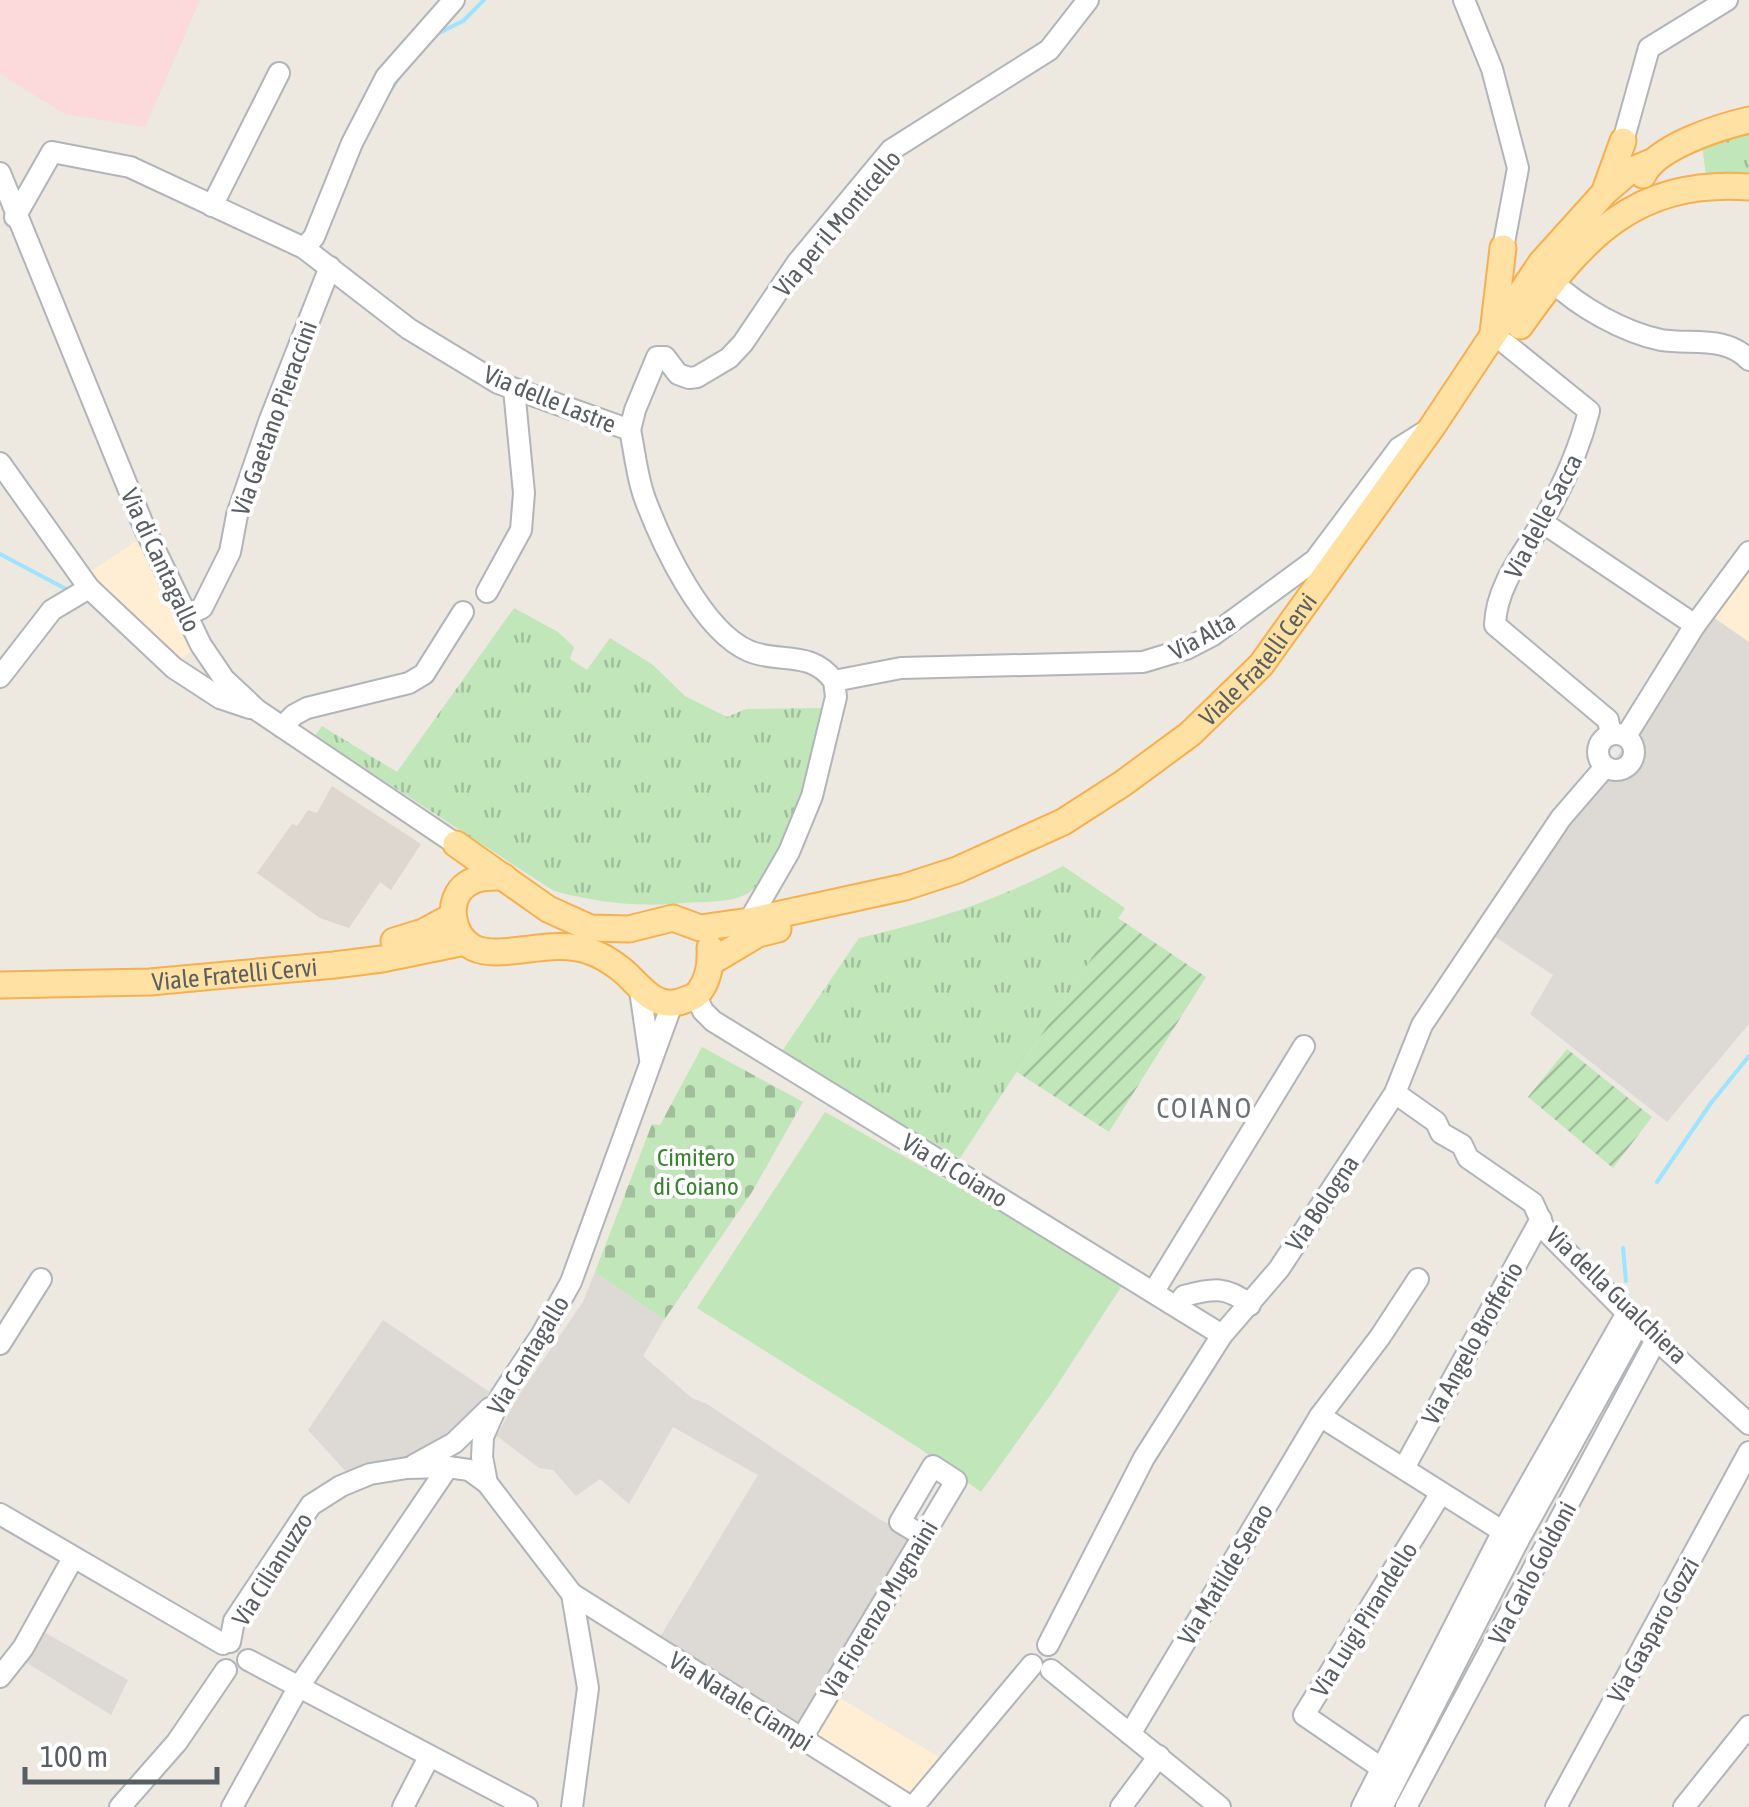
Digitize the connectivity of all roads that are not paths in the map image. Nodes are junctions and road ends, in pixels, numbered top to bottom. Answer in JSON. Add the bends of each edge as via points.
{"nodes":[{"id":1,"x":454,"y":0,"type":"edge"},
{"id":2,"x":1088,"y":0,"type":"edge"},
{"id":3,"x":1464,"y":0,"type":"edge"},
{"id":4,"x":1727,"y":0,"type":"edge"},
{"id":5,"x":279,"y":73,"type":"dead end"},
{"id":6,"x":1749,"y":120,"type":"edge"},
{"id":7,"x":1623,"y":141,"type":"junction"},
{"id":8,"x":0,"y":173,"type":"edge"},
{"id":9,"x":1643,"y":176,"type":"junction"},
{"id":10,"x":1749,"y":187,"type":"edge"},
{"id":11,"x":1605,"y":192,"type":"junction"},
{"id":12,"x":212,"y":206,"type":"junction"},
{"id":13,"x":15,"y":217,"type":"junction"},
{"id":14,"x":304,"y":248,"type":"junction"},
{"id":15,"x":1502,"y":248,"type":"junction"},
{"id":16,"x":330,"y":267,"type":"junction"},
{"id":17,"x":1547,"y":272,"type":"junction"},
{"id":18,"x":1499,"y":342,"type":"junction"},
{"id":19,"x":1749,"y":360,"type":"edge"},
{"id":20,"x":514,"y":389,"type":"junction"},
{"id":21,"x":1432,"y":427,"type":"junction"},
{"id":22,"x":630,"y":430,"type":"junction"},
{"id":23,"x":0,"y":463,"type":"edge"},
{"id":24,"x":1542,"y":522,"type":"junction"},
{"id":25,"x":1749,"y":552,"type":"edge"},
{"id":26,"x":89,"y":588,"type":"junction"},
{"id":27,"x":488,"y":592,"type":"dead end"},
{"id":28,"x":463,"y":612,"type":"dead end"},
{"id":29,"x":187,"y":615,"type":"junction"},
{"id":30,"x":1695,"y":625,"type":"junction"},
{"id":31,"x":201,"y":644,"type":"junction"},
{"id":32,"x":174,"y":668,"type":"junction"},
{"id":33,"x":0,"y":677,"type":"edge"},
{"id":34,"x":834,"y":682,"type":"junction"},
{"id":35,"x":257,"y":710,"type":"junction"},
{"id":36,"x":282,"y":727,"type":"junction"},
{"id":37,"x":1619,"y":735,"type":"junction"},
{"id":38,"x":1605,"y":767,"type":"junction"},
{"id":39,"x":456,"y":844,"type":"junction"},
{"id":40,"x":504,"y":876,"type":"junction"},
{"id":41,"x":464,"y":886,"type":"junction"},
{"id":42,"x":453,"y":916,"type":"junction"},
{"id":43,"x":749,"y":921,"type":"junction"},
{"id":44,"x":700,"y":928,"type":"junction"},
{"id":45,"x":465,"y":942,"type":"junction"},
{"id":46,"x":711,"y":962,"type":"junction"},
{"id":47,"x":0,"y":971,"type":"edge"},
{"id":48,"x":0,"y":985,"type":"edge"},
{"id":49,"x":640,"y":990,"type":"junction"},
{"id":50,"x":684,"y":1000,"type":"junction"},
{"id":51,"x":1304,"y":1046,"type":"dead end"},
{"id":52,"x":652,"y":1066,"type":"junction"},
{"id":53,"x":1396,"y":1093,"type":"junction"},
{"id":54,"x":1540,"y":1219,"type":"junction"},
{"id":55,"x":41,"y":1279,"type":"dead end"},
{"id":56,"x":1418,"y":1280,"type":"dead end"},
{"id":57,"x":1154,"y":1291,"type":"junction"},
{"id":58,"x":1250,"y":1305,"type":"junction"},
{"id":59,"x":1178,"y":1306,"type":"junction"},
{"id":60,"x":1633,"y":1318,"type":"junction"},
{"id":61,"x":1222,"y":1335,"type":"junction"},
{"id":62,"x":1658,"y":1338,"type":"junction"},
{"id":63,"x":0,"y":1344,"type":"edge"},
{"id":64,"x":501,"y":1396,"type":"junction"},
{"id":65,"x":1320,"y":1416,"type":"junction"},
{"id":66,"x":1749,"y":1424,"type":"edge"},
{"id":67,"x":1749,"y":1452,"type":"edge"},
{"id":68,"x":448,"y":1467,"type":"junction"},
{"id":69,"x":408,"y":1468,"type":"junction"},
{"id":70,"x":1404,"y":1468,"type":"junction"},
{"id":71,"x":956,"y":1480,"type":"dead end"},
{"id":72,"x":488,"y":1483,"type":"junction"},
{"id":73,"x":1441,"y":1494,"type":"junction"},
{"id":74,"x":0,"y":1514,"type":"edge"},
{"id":75,"x":1510,"y":1536,"type":"junction"},
{"id":76,"x":74,"y":1558,"type":"junction"},
{"id":77,"x":572,"y":1594,"type":"junction"},
{"id":78,"x":226,"y":1648,"type":"junction"},
{"id":79,"x":1041,"y":1668,"type":"junction"},
{"id":80,"x":0,"y":1677,"type":"edge"},
{"id":81,"x":298,"y":1688,"type":"junction"},
{"id":82,"x":1749,"y":1726,"type":"edge"},
{"id":83,"x":1130,"y":1734,"type":"junction"},
{"id":84,"x":802,"y":1738,"type":"junction"},
{"id":85,"x":1158,"y":1756,"type":"junction"},
{"id":86,"x":429,"y":1757,"type":"junction"},
{"id":87,"x":1388,"y":1773,"type":"junction"},
{"id":88,"x":120,"y":1807,"type":"edge"},
{"id":89,"x":232,"y":1807,"type":"edge"},
{"id":90,"x":403,"y":1807,"type":"edge"},
{"id":91,"x":527,"y":1807,"type":"edge"},
{"id":92,"x":572,"y":1807,"type":"edge"},
{"id":93,"x":912,"y":1807,"type":"edge"},
{"id":94,"x":1120,"y":1807,"type":"edge"},
{"id":95,"x":1220,"y":1807,"type":"edge"},
{"id":96,"x":1362,"y":1807,"type":"edge"},
{"id":97,"x":1382,"y":1807,"type":"edge"},
{"id":98,"x":1406,"y":1807,"type":"edge"},
{"id":99,"x":1556,"y":1807,"type":"edge"},
{"id":100,"x":1684,"y":1807,"type":"edge"}],
"edges":[{"from":1,"to":14,"type":"street","via":[[386,77]]},
{"from":2,"to":22,"type":"street","name":"Via per il Monticello","via":[[1049,50],[891,150],[729,358],[689,378],[657,357]]},
{"from":3,"to":15,"type":"street","via":[[1492,69],[1518,168]]},
{"from":4,"to":7,"type":"street","via":[[1649,48]]},
{"from":5,"to":12,"type":"street"},
{"from":6,"to":9,"type":"main road","name":"Viale Fratelli Cervi","via":[[1698,137]]},
{"from":7,"to":9,"type":"main road","via":[[1621,160]]},
{"from":7,"to":11,"type":"main road"},
{"from":8,"to":13,"type":"street","name":"Via di Cantagallo"},
{"from":9,"to":10,"type":"main road","name":"Viale Fratelli Cervi"},
{"from":9,"to":11,"type":"main road","name":"Viale Fratelli Cervi"},
{"from":9,"to":17,"type":"main road","name":"Viale Fratelli Cervi","via":[[1586,241]]},
{"from":11,"to":17,"type":"main road","name":"Viale Fratelli Cervi"},
{"from":12,"to":13,"type":"street","name":"Via delle Lastre","via":[[130,167],[52,152]]},
{"from":12,"to":14,"type":"street","name":"Via delle Lastre"},
{"from":13,"to":29,"type":"street","name":"Via di Cantagallo"},
{"from":14,"to":16,"type":"street","name":"Via delle Lastre"},
{"from":15,"to":17,"type":"main road","via":[[1514,269]]},
{"from":15,"to":18,"type":"main road"},
{"from":16,"to":20,"type":"street","name":"Via delle Lastre","via":[[408,329]]},
{"from":16,"to":29,"type":"street","name":"Via Gaetano Pieraccini","via":[[269,422],[230,552],[202,608]]},
{"from":17,"to":18,"type":"main road","name":"Viale Fratelli Cervi"},
{"from":17,"to":19,"type":"street","via":[[1600,315],[1632,331],[1720,344]]},
{"from":18,"to":21,"type":"main road","name":"Viale Fratelli Cervi"},
{"from":18,"to":24,"type":"street","name":"Via delle Sacca","via":[[1589,411],[1578,453]]},
{"from":18,"to":46,"type":"main road","name":"Viale Fratelli Cervi","via":[[1270,674],[1197,748],[1067,836],[960,883],[758,934]]},
{"from":20,"to":22,"type":"street","name":"Via delle Lastre"},
{"from":20,"to":27,"type":"street","via":[[521,530]]},
{"from":21,"to":34,"type":"street","name":"Via Alta","via":[[1399,448],[1315,560],[1175,654],[1143,662],[901,668]]},
{"from":21,"to":43,"type":"main road","name":"Viale Fratelli Cervi","via":[[1260,665],[1190,734],[1122,784],[1062,822],[956,870]]},
{"from":22,"to":34,"type":"street","name":"Via delle Lastre","via":[[643,496],[690,590],[721,631],[750,652],[812,662]]},
{"from":23,"to":26,"type":"street"},
{"from":24,"to":30,"type":"street"},
{"from":24,"to":37,"type":"street","name":"Via delle Sacca","via":[[1514,565],[1495,624]]},
{"from":25,"to":30,"type":"street","name":"Via Bologna"},
{"from":26,"to":32,"type":"street"},
{"from":26,"to":33,"type":"street","via":[[52,610]]},
{"from":28,"to":36,"type":"street","via":[[424,674],[306,708]]},
{"from":29,"to":31,"type":"street","name":"Via di Cantagallo"},
{"from":30,"to":37,"type":"street","name":"Via Bologna"},
{"from":31,"to":32,"type":"street","via":[[194,660]]},
{"from":31,"to":35,"type":"street","name":"Via di Cantagallo","via":[[224,679]]},
{"from":32,"to":35,"type":"street","via":[[220,698]]},
{"from":34,"to":43,"type":"street","via":[[812,796]]},
{"from":35,"to":36,"type":"street","name":"Via di Cantagallo"},
{"from":36,"to":39,"type":"street","name":"Via di Cantagallo"},
{"from":37,"to":38,"type":"street","name":"Via Bologna","via":[[1602,739],[1597,748]]},
{"from":37,"to":38,"type":"street","name":"Via Bologna","via":[[1634,750],[1629,764]]},
{"from":38,"to":53,"type":"street","name":"Via Bologna","via":[[1561,818],[1422,1025]]},
{"from":39,"to":40,"type":"main road","name":"Viale Fratelli Cervi"},
{"from":39,"to":41,"type":"main road"},
{"from":40,"to":41,"type":"main road"},
{"from":40,"to":44,"type":"main road","name":"Viale Fratelli Cervi","via":[[548,909],[590,928],[629,929],[673,918]]},
{"from":41,"to":42,"type":"main road"},
{"from":42,"to":45,"type":"main road"},
{"from":42,"to":47,"type":"main road","name":"Viale Fratelli Cervi","via":[[408,939],[336,952],[150,968]]},
{"from":43,"to":44,"type":"main road","name":"Viale Fratelli Cervi"},
{"from":44,"to":46,"type":"main road"},
{"from":45,"to":48,"type":"main road","name":"Viale Fratelli Cervi","via":[[334,965],[150,982]]},
{"from":45,"to":49,"type":"main road","name":"Viale Fratelli Cervi","via":[[488,952],[547,945],[586,949],[624,971]]},
{"from":46,"to":50,"type":"main road","via":[[705,982]]},
{"from":49,"to":50,"type":"main road","name":"Viale Fratelli Cervi","via":[[656,1000]]},
{"from":49,"to":52,"type":"street","name":"Via Cantagallo"},
{"from":50,"to":52,"type":"street","name":"Via Cantagallo"},
{"from":50,"to":57,"type":"street","name":"Via di Coiano"},
{"from":51,"to":57,"type":"street"},
{"from":52,"to":64,"type":"street","name":"Via Cantagallo","via":[[571,1282]]},
{"from":53,"to":54,"type":"street","name":"Via della Gualchiera","via":[[1462,1145],[1468,1158],[1533,1203]]},
{"from":53,"to":58,"type":"street","name":"Via Bologna"},
{"from":54,"to":60,"type":"street","name":"Via della Gualchiera"},
{"from":54,"to":70,"type":"street","name":"Via Angelo Brofferio"},
{"from":55,"to":63,"type":"street"},
{"from":56,"to":65,"type":"street","name":"Via Matilde Serao"},
{"from":57,"to":59,"type":"street","name":"Via di Coiano"},
{"from":58,"to":59,"type":"street","via":[[1225,1290],[1184,1296]]},
{"from":58,"to":61,"type":"street","name":"Via Bologna"},
{"from":59,"to":61,"type":"street","name":"Via di Coiano"},
{"from":60,"to":62,"type":"street","name":"Via della Gualchiera"},
{"from":60,"to":75,"type":"street","name":"Via Carlo Goldoni"},
{"from":61,"to":79,"type":"street","name":"Via Bologna","via":[[1144,1458],[1048,1644],[1034,1647],[1030,1656]]},
{"from":62,"to":66,"type":"street","name":"Via della Gualchiera"},
{"from":62,"to":98,"type":"street","name":"Via Carlo Goldoni"},
{"from":64,"to":69,"type":"street","via":[[454,1443]]},
{"from":64,"to":72,"type":"street","name":"Via Cantagallo","via":[[482,1437]]},
{"from":65,"to":70,"type":"street"},
{"from":65,"to":83,"type":"street","name":"Via Matilde Serao"},
{"from":67,"to":99,"type":"street","name":"Via Gasparo Gozzi"},
{"from":68,"to":69,"type":"street","name":"Via Cilianuzzo"},
{"from":68,"to":72,"type":"street","name":"Via Cilianuzzo","via":[[470,1470]]},
{"from":68,"to":81,"type":"street"},
{"from":69,"to":78,"type":"street","name":"Via Cilianuzzo","via":[[370,1474],[311,1505]]},
{"from":70,"to":73,"type":"street"},
{"from":71,"to":84,"type":"street","name":"Via Fiorenzo Mugnaini","via":[[933,1466],[900,1522],[923,1536]]},
{"from":72,"to":77,"type":"street"},
{"from":73,"to":75,"type":"street"},
{"from":73,"to":87,"type":"street","name":"Via Luigi Pirandello","via":[[1304,1715]]},
{"from":74,"to":76,"type":"street"},
{"from":75,"to":87,"type":"street","name":"Via Carlo Goldoni"},
{"from":76,"to":78,"type":"street"},
{"from":76,"to":80,"type":"street"},
{"from":77,"to":84,"type":"street","name":"Via Natale Ciampi"},
{"from":77,"to":92,"type":"street","via":[[588,1688]]},
{"from":78,"to":81,"type":"street","name":"Via Cilianuzzo","via":[[239,1670],[248,1660]]},
{"from":78,"to":88,"type":"street","name":"Via Cilianuzzo","via":[[177,1742]]},
{"from":79,"to":83,"type":"street"},
{"from":79,"to":93,"type":"street","name":"Via Bologna"},
{"from":81,"to":86,"type":"street"},
{"from":81,"to":89,"type":"street"},
{"from":82,"to":100,"type":"street"},
{"from":83,"to":85,"type":"street"},
{"from":84,"to":93,"type":"street","name":"Via Natale Ciampi"},
{"from":85,"to":94,"type":"street"},
{"from":85,"to":95,"type":"street"},
{"from":86,"to":90,"type":"street"},
{"from":86,"to":91,"type":"street"},
{"from":87,"to":96,"type":"street","name":"Via Carlo Goldoni"},
{"from":87,"to":97,"type":"street","name":"Via Carlo Goldoni"}]}
